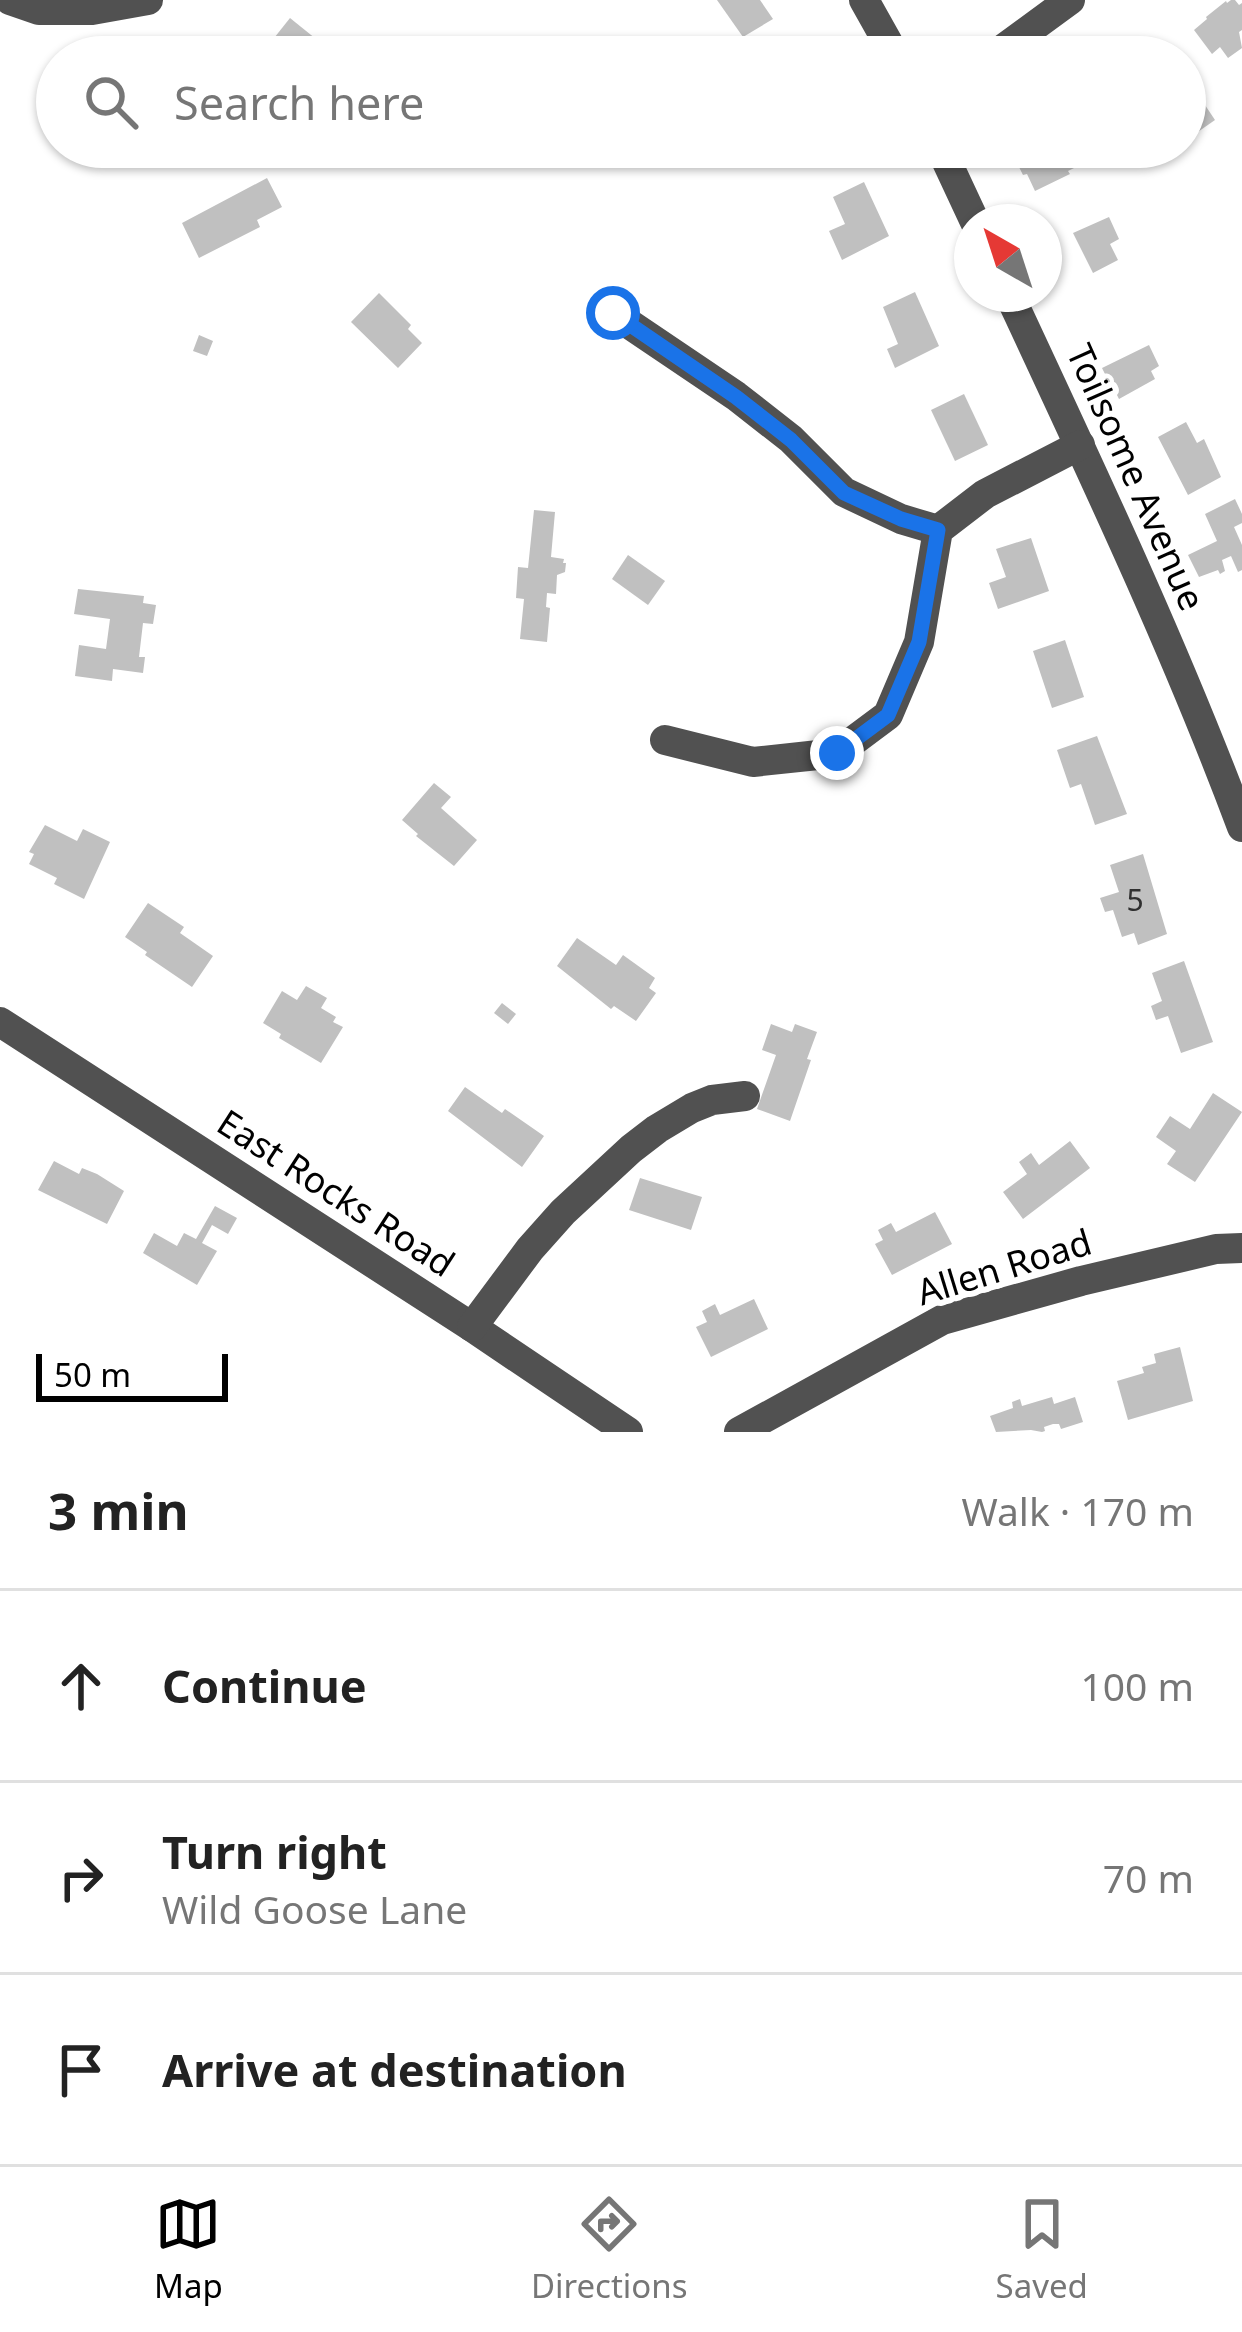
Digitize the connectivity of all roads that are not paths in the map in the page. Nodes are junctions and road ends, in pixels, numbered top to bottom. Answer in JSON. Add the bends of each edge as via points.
{"nodes":[{"id":1,"x":10,"y":0,"type":"edge"},
{"id":2,"x":148,"y":0,"type":"edge"},
{"id":3,"x":864,"y":0,"type":"edge"},
{"id":4,"x":1070,"y":0,"type":"edge"},
{"id":5,"x":884,"y":36,"type":"edge"},
{"id":6,"x":1021,"y":36,"type":"edge"},
{"id":7,"x":950,"y":168,"type":"edge"},
{"id":8,"x":967,"y":204,"type":"edge"},
{"id":9,"x":1017,"y":312,"type":"edge"},
{"id":10,"x":613,"y":313,"type":"dead end"},
{"id":11,"x":1080,"y":445,"type":"junction"},
{"id":12,"x":938,"y":530,"type":"junction"},
{"id":13,"x":664,"y":740,"type":"dead end"},
{"id":14,"x":1242,"y":827,"type":"edge"},
{"id":15,"x":0,"y":1022,"type":"edge"},
{"id":16,"x":746,"y":1096,"type":"dead end"},
{"id":17,"x":1242,"y":1248,"type":"edge"},
{"id":18,"x":472,"y":1327,"type":"junction"},
{"id":19,"x":628,"y":1432,"type":"edge"},
{"id":20,"x":740,"y":1432,"type":"edge"}],
"edges":[{"from":1,"to":2,"type":"street","via":[[39,10]]},
{"from":3,"to":5,"type":"street"},
{"from":4,"to":6,"type":"street"},
{"from":7,"to":8,"type":"street"},
{"from":9,"to":11,"type":"street","name":"Toilsome Avenue"},
{"from":10,"to":12,"type":"street","via":[[736,397],[844,493]]},
{"from":11,"to":12,"type":"street","via":[[985,494]]},
{"from":11,"to":14,"type":"street","name":"Toilsome Avenue"},
{"from":12,"to":13,"type":"street","via":[[919,642],[888,715],[837,753],[753,761]]},
{"from":15,"to":18,"type":"street","name":"East Rocks Road"},
{"from":16,"to":18,"type":"street","via":[[692,1108],[631,1149],[563,1212]]},
{"from":17,"to":20,"type":"street","name":"Allen Road","via":[[942,1320]]},
{"from":18,"to":19,"type":"street","name":"East Rocks Road"}]}
